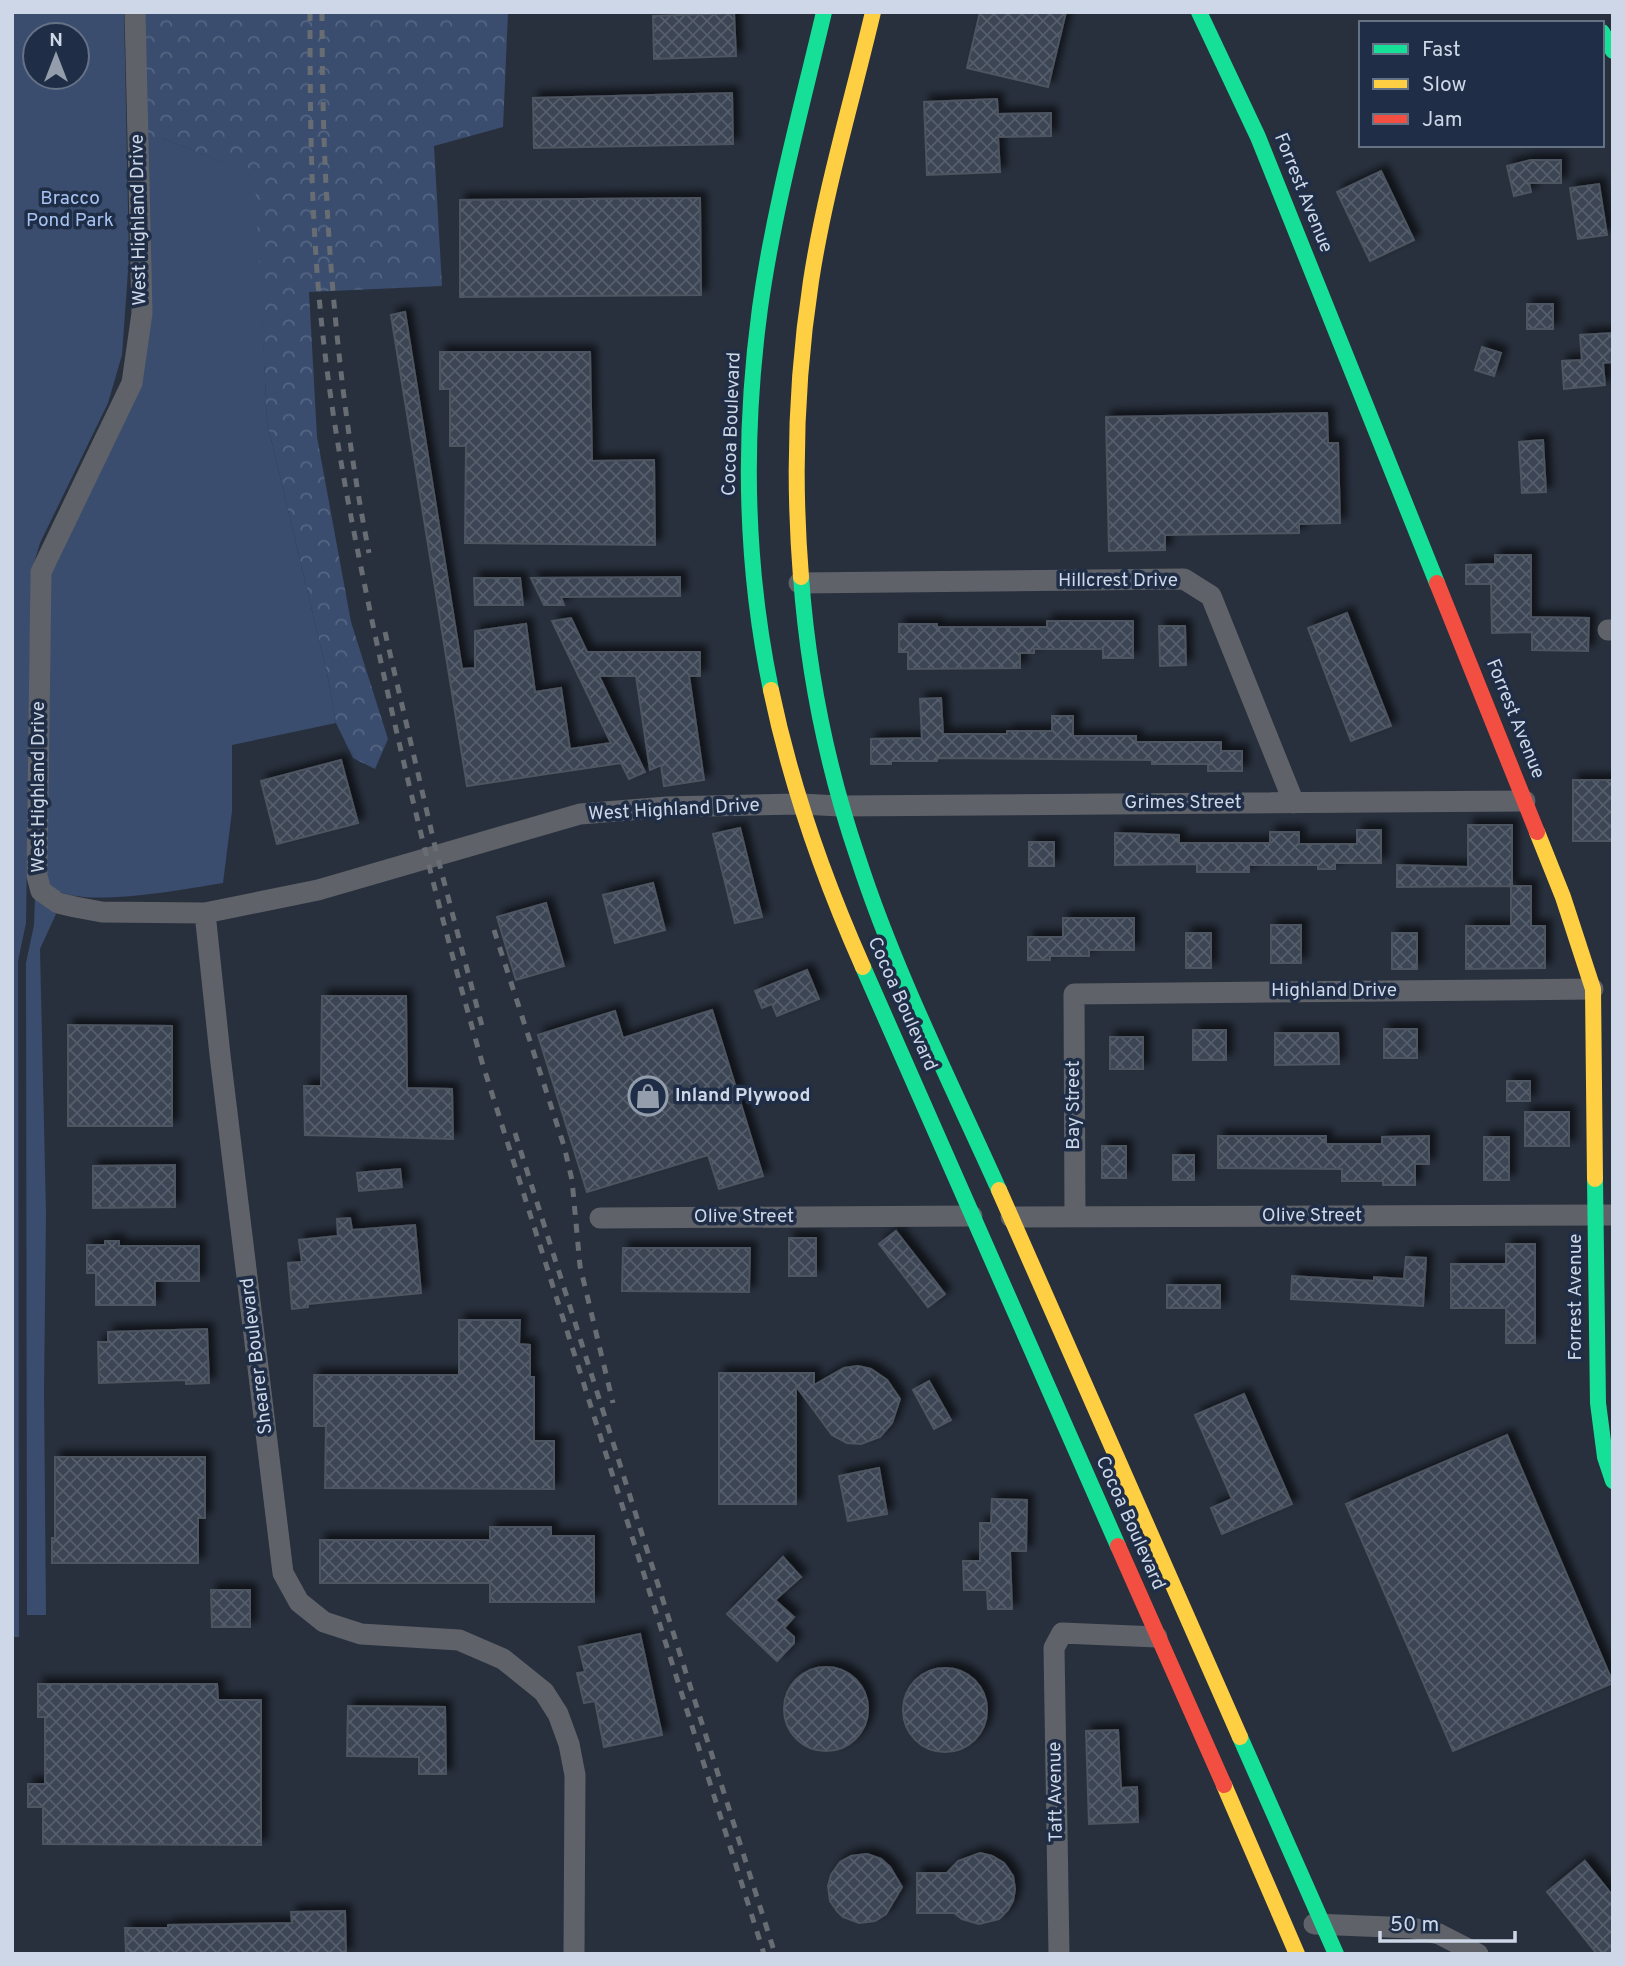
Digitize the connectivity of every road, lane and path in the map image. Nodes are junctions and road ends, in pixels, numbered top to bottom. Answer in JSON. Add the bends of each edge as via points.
{"nodes":[{"id":1,"x":135,"y":12,"type":"edge"},
{"id":2,"x":824,"y":12,"type":"edge"},
{"id":3,"x":873,"y":12,"type":"edge"},
{"id":4,"x":1199,"y":12,"type":"edge"},
{"id":5,"x":1604,"y":35,"type":"edge"},
{"id":6,"x":1613,"y":51,"type":"edge"},
{"id":7,"x":783,"y":193,"type":"junction"},
{"id":8,"x":796,"y":212,"type":"dead end"},
{"id":9,"x":783,"y":414,"type":"dead end"},
{"id":10,"x":795,"y":453,"type":"junction"},
{"id":11,"x":799,"y":583,"type":"junction"},
{"id":12,"x":1525,"y":801,"type":"junction"},
{"id":13,"x":1294,"y":803,"type":"junction"},
{"id":14,"x":800,"y":804,"type":"junction"},
{"id":15,"x":840,"y":806,"type":"junction"},
{"id":16,"x":205,"y":913,"type":"junction"},
{"id":17,"x":1593,"y":989,"type":"junction"},
{"id":18,"x":1074,"y":993,"type":"joint"},
{"id":19,"x":889,"y":1027,"type":"junction"},
{"id":20,"x":1604,"y":1034,"type":"edge"},
{"id":21,"x":959,"y":1144,"type":"dead end"},
{"id":22,"x":988,"y":1201,"type":"dead end"},
{"id":23,"x":1605,"y":1215,"type":"edge"},
{"id":24,"x":972,"y":1216,"type":"junction"},
{"id":25,"x":1011,"y":1217,"type":"junction"},
{"id":26,"x":1075,"y":1217,"type":"junction"},
{"id":27,"x":600,"y":1218,"type":"dead end"},
{"id":28,"x":1111,"y":1446,"type":"junction"},
{"id":29,"x":1613,"y":1481,"type":"edge"},
{"id":30,"x":1157,"y":1637,"type":"junction"},
{"id":31,"x":1283,"y":1919,"type":"junction"},
{"id":32,"x":1322,"y":1925,"type":"junction"},
{"id":33,"x":574,"y":1954,"type":"edge"},
{"id":34,"x":1059,"y":1954,"type":"edge"},
{"id":35,"x":1297,"y":1954,"type":"edge"},
{"id":36,"x":1336,"y":1954,"type":"edge"},
{"id":37,"x":1478,"y":1954,"type":"edge"}],
"edges":[{"from":1,"to":16,"type":"street","name":"West Highland Drive","via":[[142,313],[132,383],[41,572],[37,876],[41,891],[66,905],[102,912]]},
{"from":2,"to":7,"type":"main road","name":"Cocoa Boulevard"},
{"from":3,"to":10,"type":"main road","name":"Cocoa Boulevard","via":[[832,150],[804,331]]},
{"from":4,"to":12,"type":"main road","name":"Forrest Avenue","via":[[1258,137]]},
{"from":5,"to":6,"type":"main road"},
{"from":7,"to":8,"type":"main road"},
{"from":7,"to":14,"type":"main road","name":"Cocoa Boulevard","via":[[755,347],[748,461],[761,639]]},
{"from":9,"to":10,"type":"main road"},
{"from":10,"to":11,"type":"main road","name":"Cocoa Boulevard"},
{"from":11,"to":13,"type":"street","name":"Hillcrest Drive","via":[[1184,579],[1211,596]]},
{"from":11,"to":15,"type":"main road","name":"Cocoa Boulevard","via":[[815,694]]},
{"from":12,"to":13,"type":"street","name":"Grimes Street"},
{"from":12,"to":17,"type":"main road","name":"Forrest Avenue"},
{"from":13,"to":15,"type":"street","name":"Grimes Street"},
{"from":14,"to":15,"type":"street","name":"West Highland Drive"},
{"from":14,"to":16,"type":"street","name":"West Highland Drive","via":[[580,814],[318,890]]},
{"from":14,"to":19,"type":"main road","name":"Cocoa Boulevard","via":[[836,905]]},
{"from":15,"to":25,"type":"main road","name":"Cocoa Boulevard","via":[[887,937]]},
{"from":16,"to":33,"type":"street","name":"Shearer Boulevard","via":[[283,1573],[299,1602],[324,1622],[361,1634],[459,1640],[503,1659],[544,1692],[558,1714],[575,1776]]},
{"from":17,"to":18,"type":"street","name":"Highland Drive"},
{"from":17,"to":20,"type":"main road","name":"Forrest Avenue"},
{"from":18,"to":26,"type":"street","name":"Bay Street"},
{"from":19,"to":21,"type":"main road","via":[[921,1061]]},
{"from":19,"to":24,"type":"main road","name":"Cocoa Boulevard"},
{"from":20,"to":23,"type":"main road","name":"Forrest Avenue"},
{"from":22,"to":25,"type":"main road","via":[[996,1211]]},
{"from":23,"to":26,"type":"street","name":"Olive Street"},
{"from":23,"to":29,"type":"main road","name":"Forrest Avenue","via":[[1598,1403]]},
{"from":24,"to":27,"type":"street","name":"Olive Street"},
{"from":24,"to":28,"type":"main road","via":[[1005,1236],[1076,1395]]},
{"from":24,"to":30,"type":"main road","name":"Cocoa Boulevard"},
{"from":25,"to":26,"type":"street","name":"Olive Street"},
{"from":25,"to":28,"type":"main road","name":"Cocoa Boulevard"},
{"from":28,"to":32,"type":"main road","name":"Cocoa Boulevard"},
{"from":30,"to":31,"type":"main road","name":"Cocoa Boulevard"},
{"from":30,"to":34,"type":"street","name":"Taft Avenue","via":[[1062,1633],[1054,1647]]},
{"from":31,"to":32,"type":"street"},
{"from":31,"to":35,"type":"main road","name":"Cocoa Boulevard"},
{"from":32,"to":36,"type":"main road","name":"Cocoa Boulevard"},
{"from":32,"to":37,"type":"street","via":[[1412,1928],[1439,1934]]}]}
